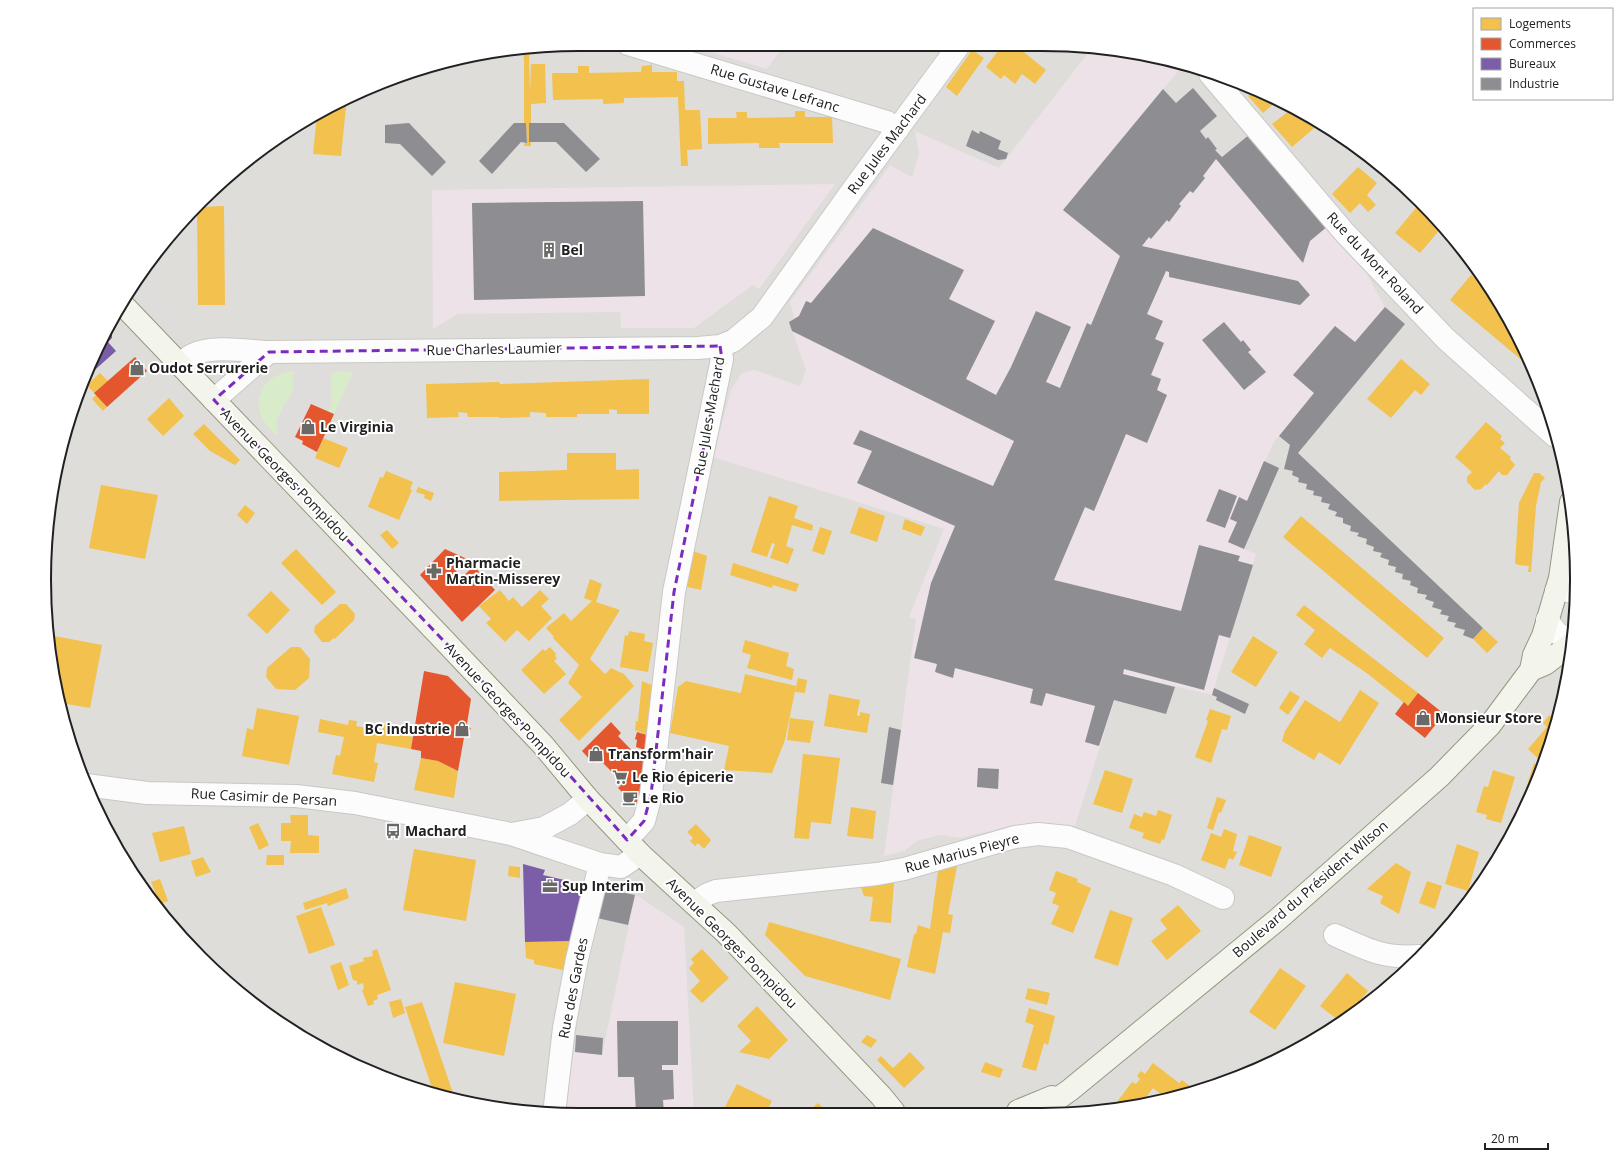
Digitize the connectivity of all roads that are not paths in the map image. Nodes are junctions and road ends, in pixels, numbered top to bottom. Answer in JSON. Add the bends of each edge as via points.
{"nodes":[{"id":1,"x":651,"y":51,"type":"edge"},
{"id":2,"x":955,"y":51,"type":"edge"},
{"id":3,"x":1216,"y":81,"type":"edge"},
{"id":4,"x":898,"y":129,"type":"junction"},
{"id":5,"x":126,"y":308,"type":"edge"},
{"id":6,"x":720,"y":346,"type":"junction"},
{"id":7,"x":268,"y":352,"type":"junction"},
{"id":8,"x":180,"y":366,"type":"junction"},
{"id":9,"x":214,"y":400,"type":"junction"},
{"id":10,"x":1548,"y":430,"type":"edge"},
{"id":11,"x":1567,"y":529,"type":"edge"},
{"id":12,"x":1566,"y":592,"type":"edge"},
{"id":13,"x":1547,"y":620,"type":"junction"},
{"id":14,"x":1566,"y":639,"type":"edge"},
{"id":15,"x":1565,"y":648,"type":"edge"},
{"id":16,"x":1531,"y":670,"type":"junction"},
{"id":17,"x":93,"y":786,"type":"edge"},
{"id":18,"x":588,"y":799,"type":"junction"},
{"id":19,"x":511,"y":834,"type":"junction"},
{"id":20,"x":633,"y":847,"type":"junction"},
{"id":21,"x":600,"y":864,"type":"junction"},
{"id":22,"x":1223,"y":898,"type":"dead end"},
{"id":23,"x":694,"y":903,"type":"junction"},
{"id":24,"x":1335,"y":935,"type":"dead end"},
{"id":25,"x":1411,"y":957,"type":"edge"},
{"id":26,"x":1070,"y":1090,"type":"junction"},
{"id":27,"x":886,"y":1106,"type":"edge"},
{"id":28,"x":555,"y":1107,"type":"edge"},
{"id":29,"x":901,"y":1108,"type":"edge"},
{"id":30,"x":1025,"y":1108,"type":"edge"},
{"id":31,"x":1044,"y":1108,"type":"edge"},
{"id":32,"x":1057,"y":1108,"type":"edge"}],
"edges":[{"from":1,"to":4,"type":"street","name":"Rue Gustave Lefranc","via":[[887,122]]},
{"from":2,"to":4,"type":"street","name":"Rue Jules Machard"},
{"from":3,"to":10,"type":"street","name":"Rue du Mont Roland","via":[[1344,232],[1446,339]]},
{"from":4,"to":6,"type":"street","name":"Rue Jules Machard","via":[[762,317],[743,334]]},
{"from":5,"to":8,"type":"main road","name":"Avenue Georges Pompidou"},
{"from":6,"to":7,"type":"street","name":"Rue Charles Laumier"},
{"from":6,"to":20,"type":"street","name":"Rue Jules Machard","via":[[722,359],[674,592],[651,795]]},
{"from":7,"to":8,"type":"street","name":"Rue Charles Laumier","via":[[205,352],[192,355]]},
{"from":7,"to":9,"type":"street"},
{"from":8,"to":9,"type":"main road","name":"Avenue Georges Pompidou"},
{"from":9,"to":18,"type":"main road","name":"Avenue Georges Pompidou","via":[[543,745]]},
{"from":11,"to":12,"type":"main road","name":"Boulevard du Président Wilson","via":[[1562,565]]},
{"from":12,"to":13,"type":"main road","name":"Boulevard du Président Wilson"},
{"from":13,"to":14,"type":"street"},
{"from":13,"to":16,"type":"main road","name":"Boulevard du Président Wilson"},
{"from":15,"to":16,"type":"main road","name":"Boulevard du Président Wilson","via":[[1545,664]]},
{"from":16,"to":26,"type":"main road","name":"Boulevard du Président Wilson","via":[[1490,725],[1439,777],[1277,920]]},
{"from":17,"to":19,"type":"street","name":"Rue Casimir de Persan","via":[[147,793],[296,796],[325,799]]},
{"from":18,"to":19,"type":"street","name":"Rue Casimir de Persan","via":[[570,814],[544,828]]},
{"from":18,"to":20,"type":"main road","name":"Avenue Georges Pompidou"},
{"from":19,"to":21,"type":"street","name":"Rue Casimir de Persan"},
{"from":20,"to":21,"type":"street","name":"Rue Casimir de Persan","via":[[621,867]]},
{"from":20,"to":23,"type":"main road","name":"Avenue Georges Pompidou"},
{"from":21,"to":28,"type":"street","name":"Rue des Gardes","via":[[577,959]]},
{"from":22,"to":23,"type":"street","name":"Rue Marius Pieyre","via":[[1174,875],[1068,836],[1038,834],[1015,837],[904,869],[716,891]]},
{"from":23,"to":27,"type":"main road","name":"Avenue Georges Pompidou"},
{"from":24,"to":25,"type":"street","via":[[1375,953]]},
{"from":26,"to":30,"type":"main road"},
{"from":26,"to":31,"type":"main road","name":"Boulevard du Président Wilson"},
{"from":26,"to":32,"type":"main road","name":"Boulevard du Président Wilson"},
{"from":27,"to":29,"type":"main road","name":"Avenue Georges Pompidou","via":[[898,1105]]}]}
